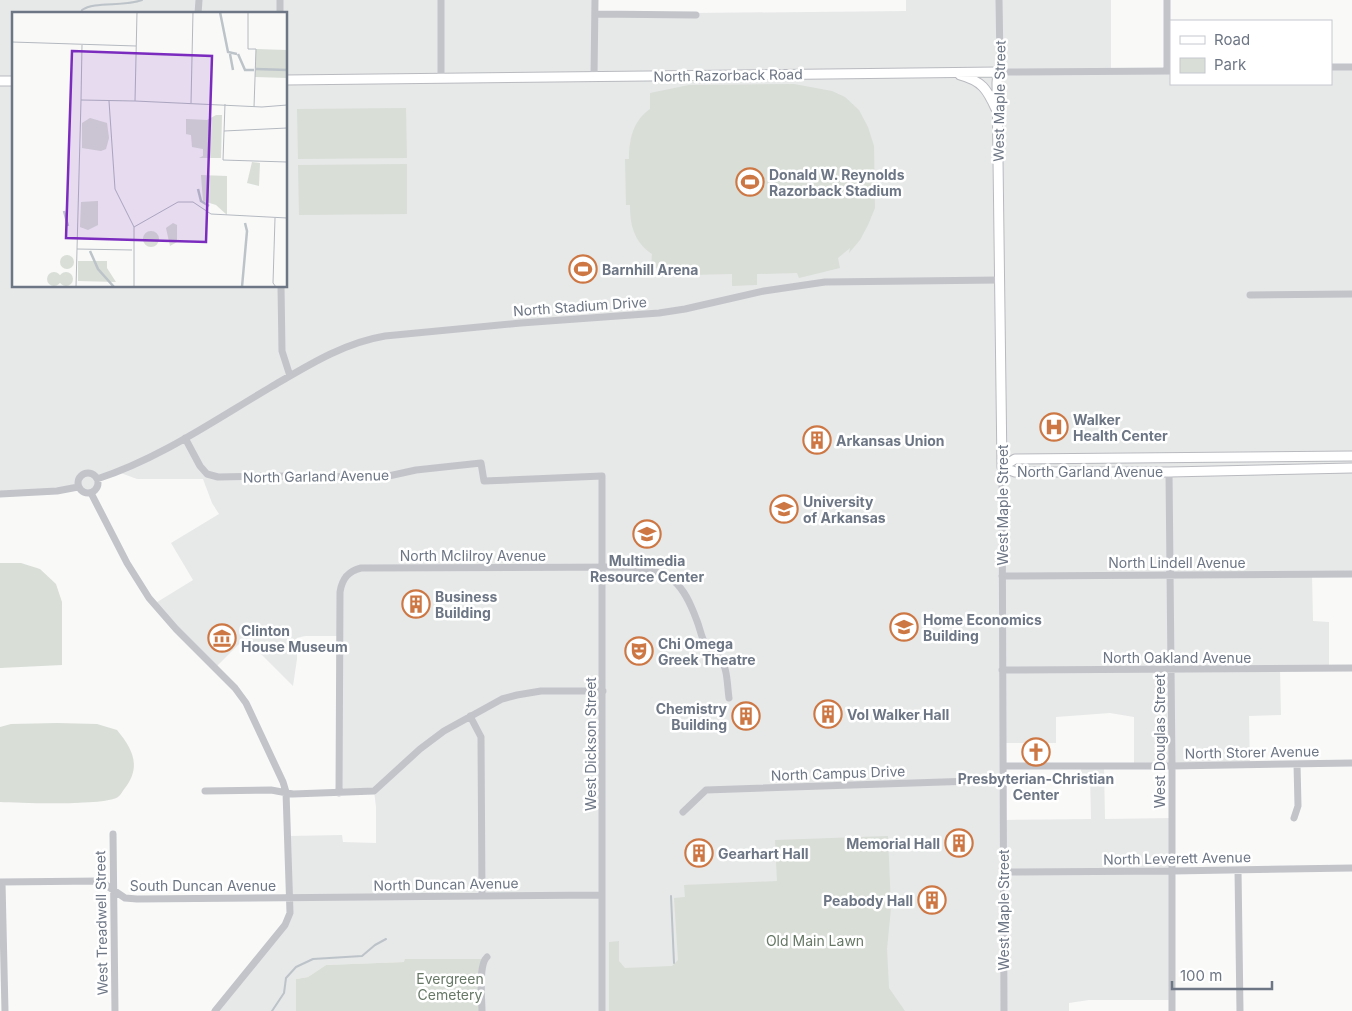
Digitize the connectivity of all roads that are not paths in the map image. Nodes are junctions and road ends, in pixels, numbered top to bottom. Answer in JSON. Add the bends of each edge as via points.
{"nodes":[{"id":1,"x":441,"y":0,"type":"edge"},
{"id":2,"x":595,"y":0,"type":"edge"},
{"id":3,"x":999,"y":0,"type":"edge"},
{"id":4,"x":1167,"y":0,"type":"edge"},
{"id":5,"x":595,"y":14,"type":"junction"},
{"id":6,"x":696,"y":15,"type":"dead end"},
{"id":7,"x":1332,"y":67,"type":"edge"},
{"id":8,"x":1352,"y":67,"type":"edge"},
{"id":9,"x":1169,"y":71,"type":"edge"},
{"id":10,"x":998,"y":72,"type":"junction"},
{"id":11,"x":950,"y":73,"type":"junction"},
{"id":12,"x":594,"y":76,"type":"junction"},
{"id":13,"x":441,"y":77,"type":"junction"},
{"id":14,"x":288,"y":80,"type":"edge"},
{"id":15,"x":997,"y":113,"type":"junction"},
{"id":16,"x":999,"y":280,"type":"junction"},
{"id":17,"x":281,"y":288,"type":"edge"},
{"id":18,"x":1352,"y":294,"type":"edge"},
{"id":19,"x":1250,"y":295,"type":"dead end"},
{"id":20,"x":290,"y":376,"type":"junction"},
{"id":21,"x":185,"y":438,"type":"junction"},
{"id":22,"x":1352,"y":456,"type":"edge"},
{"id":23,"x":1002,"y":467,"type":"junction"},
{"id":24,"x":1352,"y":468,"type":"edge"},
{"id":25,"x":1169,"y":472,"type":"junction"},
{"id":26,"x":602,"y":476,"type":"joint"},
{"id":27,"x":97,"y":479,"type":"junction"},
{"id":28,"x":78,"y":487,"type":"junction"},
{"id":29,"x":91,"y":493,"type":"junction"},
{"id":30,"x":0,"y":494,"type":"edge"},
{"id":31,"x":602,"y":567,"type":"junction"},
{"id":32,"x":1170,"y":574,"type":"junction"},
{"id":33,"x":1352,"y":574,"type":"edge"},
{"id":34,"x":1002,"y":576,"type":"junction"},
{"id":35,"x":1352,"y":668,"type":"edge"},
{"id":36,"x":1171,"y":669,"type":"junction"},
{"id":37,"x":1002,"y":670,"type":"junction"},
{"id":38,"x":603,"y":690,"type":"junction"},
{"id":39,"x":729,"y":698,"type":"dead end"},
{"id":40,"x":470,"y":716,"type":"junction"},
{"id":41,"x":1352,"y":763,"type":"edge"},
{"id":42,"x":1297,"y":764,"type":"junction"},
{"id":43,"x":1003,"y":766,"type":"junction"},
{"id":44,"x":1172,"y":766,"type":"junction"},
{"id":45,"x":1003,"y":780,"type":"junction"},
{"id":46,"x":205,"y":790,"type":"dead end"},
{"id":47,"x":286,"y":792,"type":"junction"},
{"id":48,"x":339,"y":793,"type":"junction"},
{"id":49,"x":683,"y":812,"type":"dead end"},
{"id":50,"x":1294,"y":818,"type":"dead end"},
{"id":51,"x":113,"y":834,"type":"dead end"},
{"id":52,"x":1352,"y":868,"type":"edge"},
{"id":53,"x":1238,"y":870,"type":"junction"},
{"id":54,"x":1172,"y":871,"type":"junction"},
{"id":55,"x":1003,"y":872,"type":"junction"},
{"id":56,"x":1,"y":882,"type":"edge"},
{"id":57,"x":114,"y":889,"type":"junction"},
{"id":58,"x":602,"y":895,"type":"junction"},
{"id":59,"x":482,"y":896,"type":"junction"},
{"id":60,"x":291,"y":898,"type":"junction"},
{"id":61,"x":487,"y":957,"type":"dead end"},
{"id":62,"x":5,"y":1011,"type":"edge"},
{"id":63,"x":115,"y":1011,"type":"edge"},
{"id":64,"x":215,"y":1011,"type":"edge"},
{"id":65,"x":482,"y":1011,"type":"edge"},
{"id":66,"x":602,"y":1011,"type":"edge"},
{"id":67,"x":1004,"y":1011,"type":"edge"},
{"id":68,"x":1172,"y":1011,"type":"edge"},
{"id":69,"x":1240,"y":1011,"type":"edge"}],
"edges":[{"from":1,"to":13,"type":"street"},
{"from":2,"to":5,"type":"street"},
{"from":3,"to":10,"type":"street","name":"West Maple Street"},
{"from":4,"to":9,"type":"street"},
{"from":5,"to":6,"type":"street"},
{"from":5,"to":12,"type":"street"},
{"from":7,"to":8,"type":"street"},
{"from":9,"to":10,"type":"street","name":"North Razorback Road"},
{"from":10,"to":11,"type":"main road","name":"North Razorback Road"},
{"from":10,"to":15,"type":"main road","name":"West Maple Street"},
{"from":11,"to":12,"type":"main road","name":"North Razorback Road"},
{"from":11,"to":15,"type":"main road","via":[[977,81],[986,89]]},
{"from":12,"to":13,"type":"main road","name":"North Razorback Road"},
{"from":13,"to":14,"type":"main road","name":"North Razorback Road"},
{"from":15,"to":16,"type":"main road","name":"West Maple Street"},
{"from":16,"to":20,"type":"street","name":"North Stadium Drive","via":[[825,282],[764,290],[659,313],[385,336],[342,348]]},
{"from":16,"to":23,"type":"main road","name":"West Maple Street"},
{"from":17,"to":20,"type":"street","via":[[282,351]]},
{"from":18,"to":19,"type":"street"},
{"from":20,"to":21,"type":"street","name":"North Stadium Drive"},
{"from":21,"to":26,"type":"street","name":"North Garland Avenue","via":[[203,470],[218,477],[384,477],[481,463],[484,481]]},
{"from":21,"to":27,"type":"street","name":"North Stadium Drive","via":[[118,472]]},
{"from":22,"to":23,"type":"main road","name":"North Garland Avenue","via":[[1015,459]]},
{"from":23,"to":25,"type":"main road","name":"North Garland Avenue","via":[[1015,472]]},
{"from":23,"to":34,"type":"street","name":"West Maple Street"},
{"from":24,"to":25,"type":"main road","name":"North Garland Avenue"},
{"from":25,"to":32,"type":"street","name":"West Douglas Street"},
{"from":26,"to":31,"type":"street","name":"West Dickson Street"},
{"from":27,"to":28,"type":"street","via":[[91,474],[84,474]]},
{"from":27,"to":29,"type":"street","via":[[97,487]]},
{"from":28,"to":29,"type":"street"},
{"from":28,"to":30,"type":"street"},
{"from":29,"to":47,"type":"street","via":[[149,598],[246,703]]},
{"from":31,"to":38,"type":"street","name":"West Dickson Street"},
{"from":31,"to":39,"type":"street","name":"North McIilroy Avenue","via":[[656,570],[682,588],[705,644],[720,658],[725,669]]},
{"from":31,"to":48,"type":"street","name":"North McIilroy Avenue","via":[[361,568],[347,574],[341,586]]},
{"from":32,"to":33,"type":"street","name":"North Lindell Avenue"},
{"from":32,"to":34,"type":"street","name":"North Lindell Avenue"},
{"from":32,"to":36,"type":"street","name":"West Douglas Street"},
{"from":34,"to":37,"type":"street","name":"West Maple Street"},
{"from":35,"to":36,"type":"street","name":"North Oakland Avenue"},
{"from":36,"to":37,"type":"street","name":"North Oakland Avenue"},
{"from":36,"to":44,"type":"street","name":"West Douglas Street"},
{"from":37,"to":43,"type":"street","name":"West Maple Street"},
{"from":38,"to":40,"type":"street","via":[[523,694],[502,699]]},
{"from":38,"to":58,"type":"street","name":"West Dickson Street"},
{"from":40,"to":48,"type":"street","via":[[420,749],[374,791]]},
{"from":40,"to":59,"type":"street","via":[[480,733]]},
{"from":41,"to":42,"type":"street","name":"North Storer Avenue"},
{"from":42,"to":44,"type":"street","name":"North Storer Avenue"},
{"from":42,"to":50,"type":"street","via":[[1298,806]]},
{"from":43,"to":44,"type":"street","name":"North Storer Avenue"},
{"from":43,"to":45,"type":"street","name":"West Maple Street"},
{"from":44,"to":54,"type":"street","name":"West Douglas Street"},
{"from":45,"to":49,"type":"street","name":"North Campus Drive","via":[[706,790]]},
{"from":45,"to":55,"type":"street","name":"West Maple Street"},
{"from":46,"to":47,"type":"street"},
{"from":47,"to":48,"type":"street"},
{"from":47,"to":60,"type":"street"},
{"from":51,"to":57,"type":"street","name":"West Treadwell Street"},
{"from":52,"to":53,"type":"street","name":"North Leverett Avenue"},
{"from":53,"to":54,"type":"street","name":"North Leverett Avenue"},
{"from":53,"to":69,"type":"street"},
{"from":54,"to":55,"type":"street","name":"North Leverett Avenue"},
{"from":54,"to":68,"type":"street","name":"West Douglas Street"},
{"from":55,"to":67,"type":"street","name":"West Maple Street"},
{"from":56,"to":57,"type":"street","name":"South Duncan Avenue","via":[[100,881]]},
{"from":56,"to":62,"type":"street"},
{"from":57,"to":60,"type":"street","name":"South Duncan Avenue","via":[[125,898],[137,899]]},
{"from":57,"to":63,"type":"street","name":"West Treadwell Street"},
{"from":58,"to":59,"type":"street","name":"North Duncan Avenue"},
{"from":58,"to":66,"type":"street","name":"West Dickson Street"},
{"from":59,"to":60,"type":"street","name":"North Duncan Avenue"},
{"from":60,"to":64,"type":"street","via":[[286,925]]},
{"from":61,"to":65,"type":"street","via":[[482,966]]}]}
